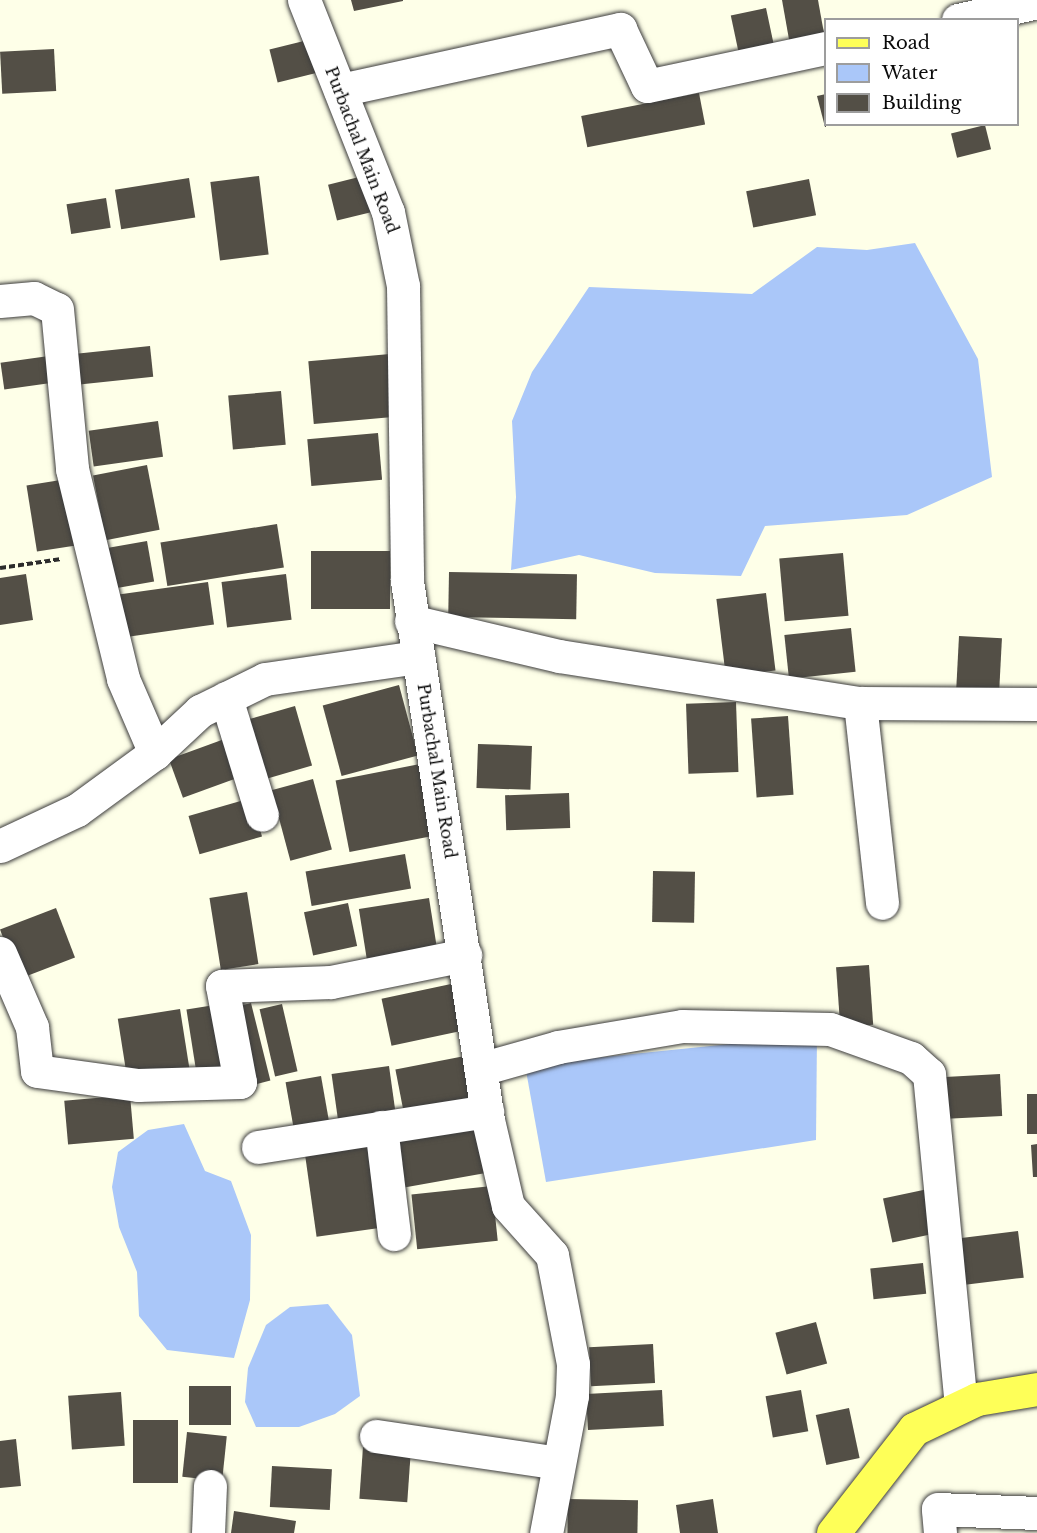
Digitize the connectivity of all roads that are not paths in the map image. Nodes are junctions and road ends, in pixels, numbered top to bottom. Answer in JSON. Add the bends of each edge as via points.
{"nodes":[{"id":1,"x":304,"y":0,"type":"edge"},
{"id":2,"x":1037,"y":2,"type":"edge"},
{"id":3,"x":967,"y":18,"type":"edge"},
{"id":4,"x":824,"y":48,"type":"edge"},
{"id":5,"x":340,"y":90,"type":"junction"},
{"id":6,"x":0,"y":301,"type":"edge"},
{"id":7,"x":411,"y":621,"type":"junction"},
{"id":8,"x":418,"y":657,"type":"junction"},
{"id":9,"x":226,"y":698,"type":"junction"},
{"id":10,"x":860,"y":703,"type":"junction"},
{"id":11,"x":1037,"y":704,"type":"edge"},
{"id":12,"x":155,"y":753,"type":"junction"},
{"id":13,"x":262,"y":815,"type":"dead end"},
{"id":14,"x":0,"y":846,"type":"edge"},
{"id":15,"x":882,"y":903,"type":"dead end"},
{"id":16,"x":0,"y":953,"type":"edge"},
{"id":17,"x":465,"y":955,"type":"junction"},
{"id":18,"x":484,"y":1068,"type":"junction"},
{"id":19,"x":487,"y":1111,"type":"junction"},
{"id":20,"x":381,"y":1128,"type":"junction"},
{"id":21,"x":258,"y":1147,"type":"dead end"},
{"id":22,"x":394,"y":1234,"type":"dead end"},
{"id":23,"x":1037,"y":1389,"type":"edge"},
{"id":24,"x":961,"y":1404,"type":"junction"},
{"id":25,"x":376,"y":1436,"type":"dead end"},
{"id":26,"x":558,"y":1463,"type":"junction"},
{"id":27,"x":210,"y":1486,"type":"dead end"},
{"id":28,"x":1030,"y":1520,"type":"edge"},
{"id":29,"x":208,"y":1533,"type":"edge"},
{"id":30,"x":546,"y":1533,"type":"edge"},
{"id":31,"x":833,"y":1533,"type":"edge"},
{"id":32,"x":940,"y":1533,"type":"edge"}],
"edges":[{"from":1,"to":5,"type":"street","name":"Purbachal Main Road"},
{"from":2,"to":3,"type":"street"},
{"from":4,"to":5,"type":"street","via":[[647,86],[620,29]]},
{"from":5,"to":7,"type":"street","name":"Purbachal Main Road","via":[[390,218],[403,286]]},
{"from":6,"to":12,"type":"street","via":[[34,298],[57,309],[72,469],[123,679]]},
{"from":7,"to":8,"type":"street","name":"Purbachal Main Road"},
{"from":7,"to":10,"type":"street","via":[[559,656]]},
{"from":8,"to":9,"type":"street","via":[[265,679]]},
{"from":8,"to":17,"type":"street","name":"Purbachal Main Road"},
{"from":9,"to":12,"type":"street","via":[[200,711]]},
{"from":9,"to":13,"type":"street"},
{"from":10,"to":11,"type":"street"},
{"from":10,"to":15,"type":"street"},
{"from":12,"to":14,"type":"street","via":[[77,810]]},
{"from":16,"to":17,"type":"street","via":[[32,1027],[37,1071],[138,1085],[240,1082],[222,986],[331,982]]},
{"from":17,"to":18,"type":"street","name":"Purbachal Main Road"},
{"from":18,"to":19,"type":"street","name":"Purbachal Main Road"},
{"from":18,"to":24,"type":"street","via":[[558,1047],[682,1026],[830,1029],[911,1058],[929,1074]]},
{"from":19,"to":20,"type":"street"},
{"from":19,"to":26,"type":"street","name":"Purbachal Main Road","via":[[504,1197],[552,1255],[573,1381]]},
{"from":20,"to":21,"type":"street"},
{"from":20,"to":22,"type":"street"},
{"from":23,"to":24,"type":"main road"},
{"from":24,"to":31,"type":"main road","via":[[914,1429]]},
{"from":25,"to":26,"type":"street"},
{"from":26,"to":30,"type":"street","name":"Purbachal Main Road"},
{"from":27,"to":29,"type":"street"},
{"from":28,"to":32,"type":"street","via":[[938,1509]]}]}
